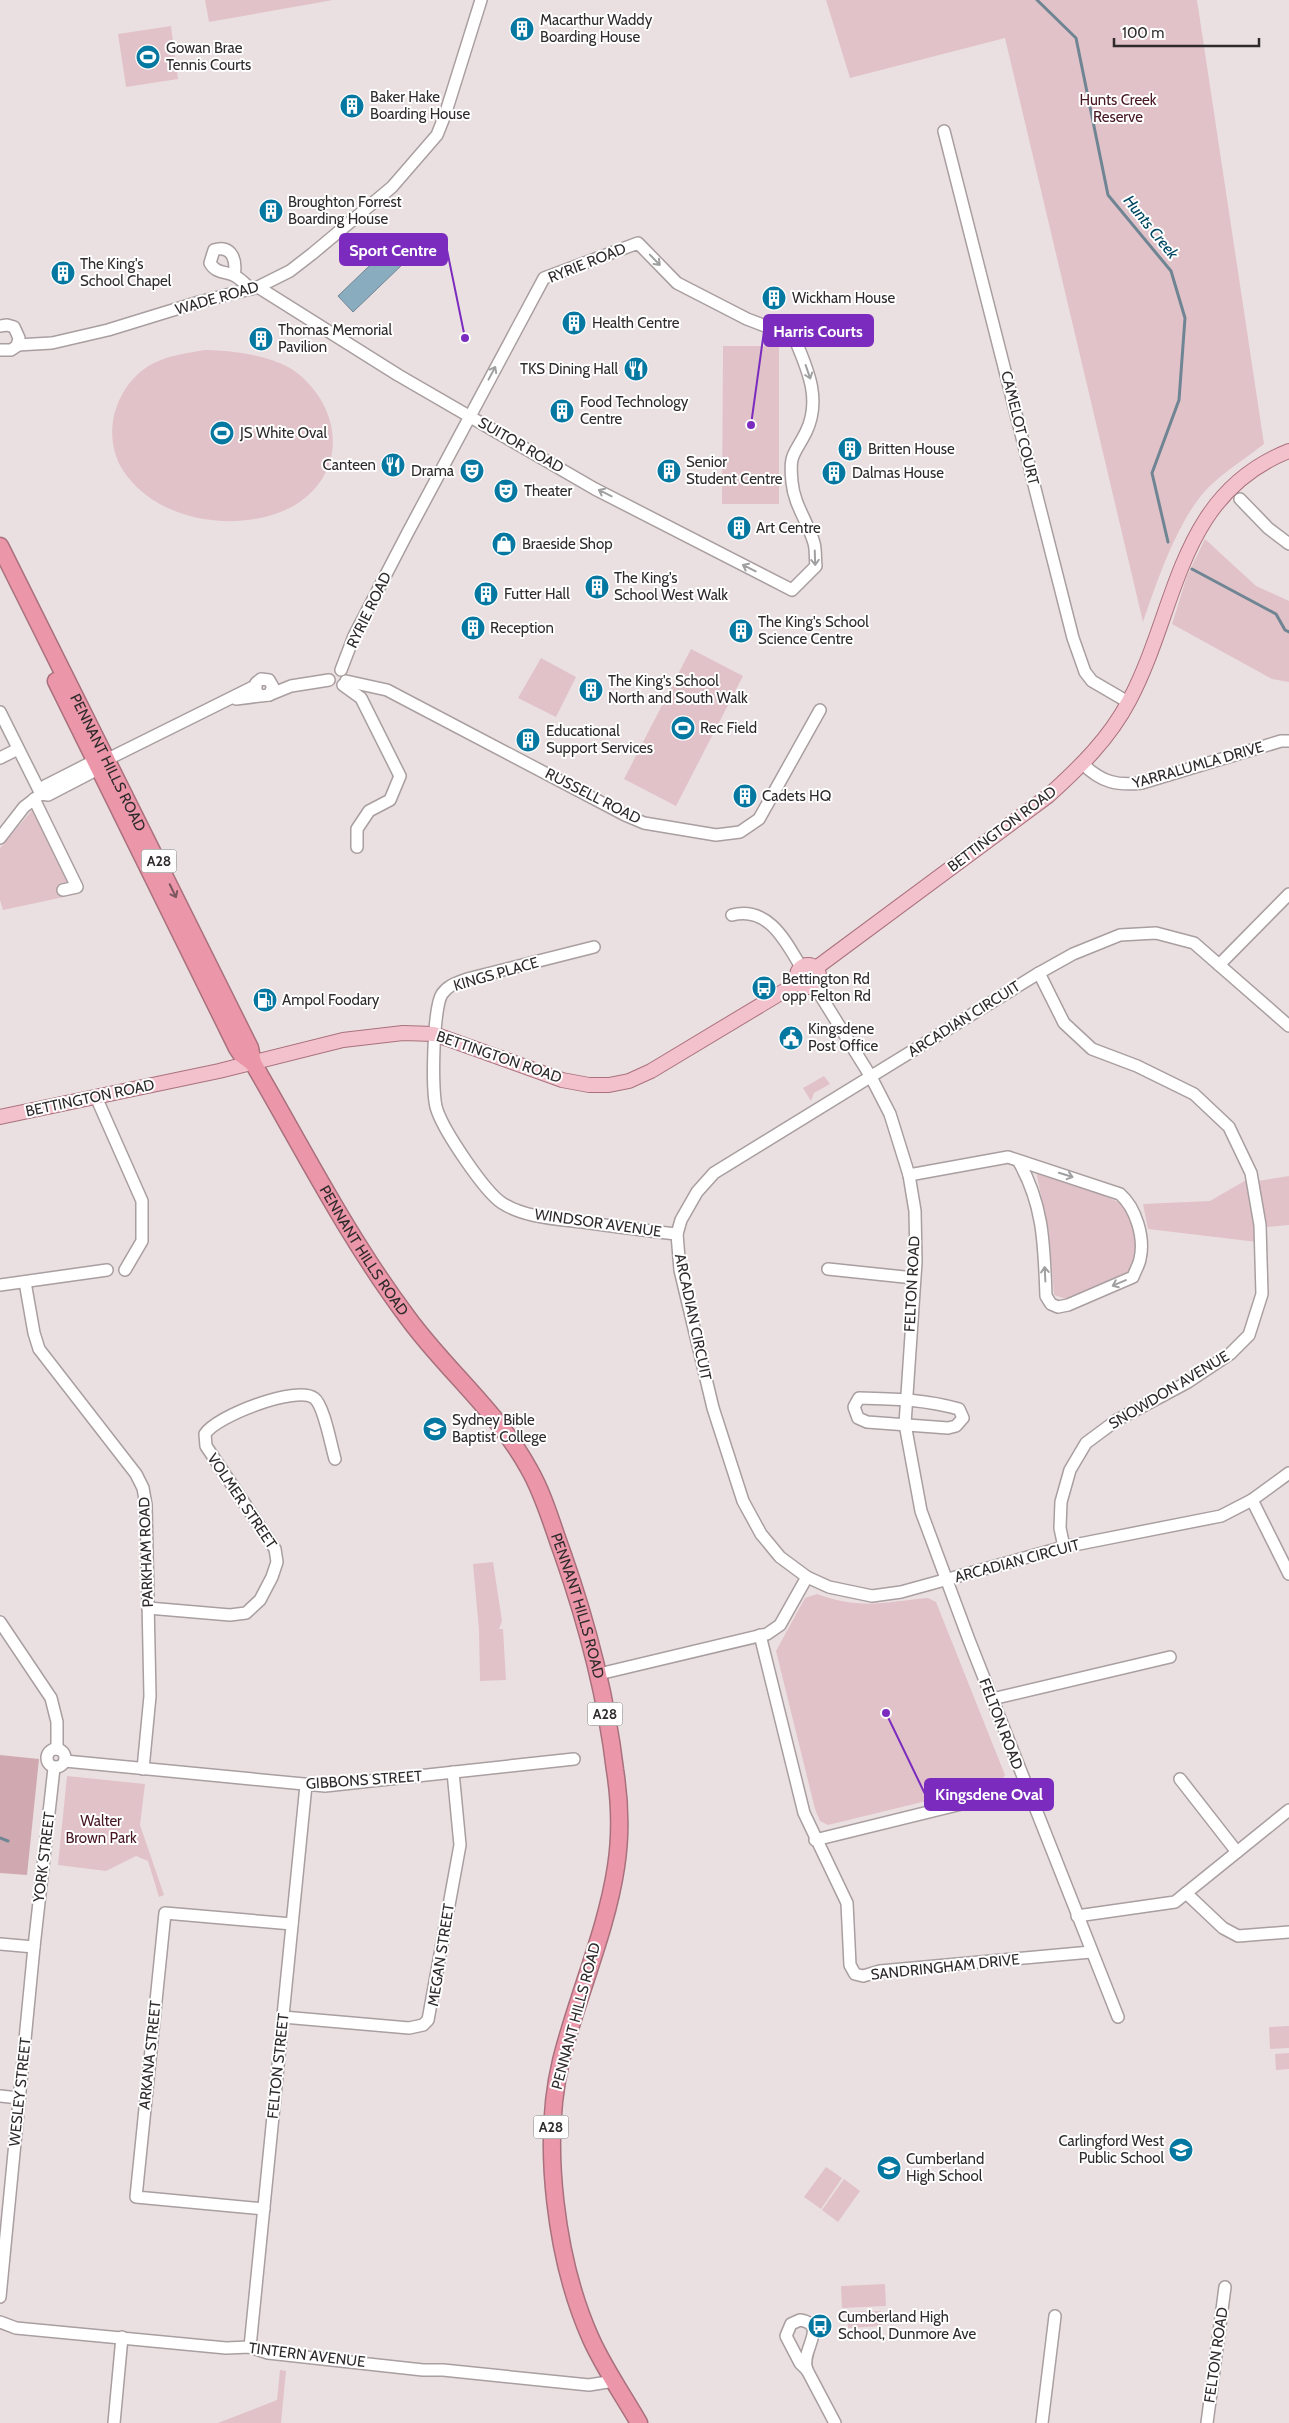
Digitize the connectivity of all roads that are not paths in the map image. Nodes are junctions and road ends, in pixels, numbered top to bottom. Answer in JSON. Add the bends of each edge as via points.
{"nodes":[{"id":1,"x":481,"y":0,"type":"edge"},
{"id":2,"x":944,"y":131,"type":"dead end"},
{"id":3,"x":234,"y":275,"type":"dead end"},
{"id":4,"x":255,"y":288,"type":"junction"},
{"id":5,"x":0,"y":326,"type":"edge"},
{"id":6,"x":17,"y":332,"type":"junction"},
{"id":7,"x":18,"y":345,"type":"junction"},
{"id":8,"x":42,"y":345,"type":"junction"},
{"id":9,"x":0,"y":350,"type":"edge"},
{"id":10,"x":469,"y":416,"type":"junction"},
{"id":11,"x":1289,"y":451,"type":"edge"},
{"id":12,"x":1240,"y":499,"type":"dead end"},
{"id":13,"x":1289,"y":544,"type":"edge"},
{"id":14,"x":0,"y":546,"type":"edge"},
{"id":15,"x":0,"y":567,"type":"edge"},
{"id":16,"x":792,"y":590,"type":"joint"},
{"id":17,"x":343,"y":679,"type":"junction"},
{"id":18,"x":1128,"y":702,"type":"junction"},
{"id":19,"x":820,"y":710,"type":"dead end"},
{"id":20,"x":0,"y":712,"type":"edge"},
{"id":21,"x":1289,"y":741,"type":"edge"},
{"id":22,"x":18,"y":748,"type":"junction"},
{"id":23,"x":0,"y":758,"type":"edge"},
{"id":24,"x":100,"y":763,"type":"junction"},
{"id":25,"x":1083,"y":764,"type":"junction"},
{"id":26,"x":37,"y":796,"type":"junction"},
{"id":27,"x":0,"y":838,"type":"edge"},
{"id":28,"x":357,"y":847,"type":"dead end"},
{"id":29,"x":63,"y":890,"type":"dead end"},
{"id":30,"x":1289,"y":894,"type":"edge"},
{"id":31,"x":732,"y":915,"type":"dead end"},
{"id":32,"x":594,"y":948,"type":"dead end"},
{"id":33,"x":1219,"y":965,"type":"junction"},
{"id":34,"x":801,"y":967,"type":"junction"},
{"id":35,"x":816,"y":968,"type":"junction"},
{"id":36,"x":1039,"y":973,"type":"junction"},
{"id":37,"x":799,"y":982,"type":"junction"},
{"id":38,"x":814,"y":985,"type":"junction"},
{"id":39,"x":1289,"y":1026,"type":"edge"},
{"id":40,"x":434,"y":1034,"type":"junction"},
{"id":41,"x":253,"y":1062,"type":"junction"},
{"id":42,"x":871,"y":1076,"type":"junction"},
{"id":43,"x":96,"y":1097,"type":"junction"},
{"id":44,"x":0,"y":1117,"type":"edge"},
{"id":45,"x":1019,"y":1162,"type":"junction"},
{"id":46,"x":909,"y":1175,"type":"junction"},
{"id":47,"x":677,"y":1234,"type":"junction"},
{"id":48,"x":828,"y":1269,"type":"dead end"},
{"id":49,"x":107,"y":1270,"type":"dead end"},
{"id":50,"x":125,"y":1270,"type":"dead end"},
{"id":51,"x":914,"y":1278,"type":"junction"},
{"id":52,"x":25,"y":1282,"type":"junction"},
{"id":53,"x":0,"y":1285,"type":"edge"},
{"id":54,"x":906,"y":1398,"type":"junction"},
{"id":55,"x":905,"y":1424,"type":"junction"},
{"id":56,"x":335,"y":1459,"type":"dead end"},
{"id":57,"x":1289,"y":1473,"type":"edge"},
{"id":58,"x":1252,"y":1500,"type":"junction"},
{"id":59,"x":1064,"y":1547,"type":"junction"},
{"id":60,"x":1289,"y":1574,"type":"edge"},
{"id":61,"x":807,"y":1577,"type":"junction"},
{"id":62,"x":946,"y":1581,"type":"junction"},
{"id":63,"x":148,"y":1608,"type":"junction"},
{"id":64,"x":0,"y":1622,"type":"edge"},
{"id":65,"x":760,"y":1636,"type":"junction"},
{"id":66,"x":1170,"y":1657,"type":"dead end"},
{"id":67,"x":599,"y":1674,"type":"junction"},
{"id":68,"x":992,"y":1699,"type":"junction"},
{"id":69,"x":57,"y":1749,"type":"junction"},
{"id":70,"x":574,"y":1759,"type":"dead end"},
{"id":71,"x":65,"y":1761,"type":"junction"},
{"id":72,"x":54,"y":1768,"type":"junction"},
{"id":73,"x":143,"y":1769,"type":"junction"},
{"id":74,"x":453,"y":1772,"type":"junction"},
{"id":75,"x":1180,"y":1779,"type":"dead end"},
{"id":76,"x":306,"y":1785,"type":"junction"},
{"id":77,"x":1026,"y":1788,"type":"junction"},
{"id":78,"x":1289,"y":1810,"type":"edge"},
{"id":79,"x":815,"y":1840,"type":"junction"},
{"id":80,"x":1237,"y":1852,"type":"junction"},
{"id":81,"x":1186,"y":1893,"type":"junction"},
{"id":82,"x":1077,"y":1916,"type":"junction"},
{"id":83,"x":292,"y":1924,"type":"junction"},
{"id":84,"x":1289,"y":1932,"type":"edge"},
{"id":85,"x":0,"y":1944,"type":"edge"},
{"id":86,"x":34,"y":1947,"type":"junction"},
{"id":87,"x":1091,"y":1952,"type":"junction"},
{"id":88,"x":1118,"y":2017,"type":"dead end"},
{"id":89,"x":283,"y":2018,"type":"junction"},
{"id":90,"x":0,"y":2096,"type":"edge"},
{"id":91,"x":19,"y":2098,"type":"junction"},
{"id":92,"x":264,"y":2209,"type":"junction"},
{"id":93,"x":1225,"y":2287,"type":"dead end"},
{"id":94,"x":0,"y":2297,"type":"edge"},
{"id":95,"x":1055,"y":2316,"type":"dead end"},
{"id":96,"x":0,"y":2322,"type":"edge"},
{"id":97,"x":122,"y":2337,"type":"junction"},
{"id":98,"x":250,"y":2347,"type":"junction"},
{"id":99,"x":807,"y":2370,"type":"dead end"},
{"id":100,"x":614,"y":2381,"type":"junction"},
{"id":101,"x":114,"y":2423,"type":"edge"},
{"id":102,"x":639,"y":2423,"type":"edge"},
{"id":103,"x":835,"y":2423,"type":"edge"},
{"id":104,"x":1042,"y":2423,"type":"edge"},
{"id":105,"x":1207,"y":2423,"type":"edge"}],
"edges":[{"from":1,"to":4,"type":"street","name":"WADE ROAD","via":[[445,115],[437,135],[424,152],[392,187],[326,243],[290,271]]},
{"from":2,"to":18,"type":"street","name":"CAMELOT COURT","via":[[1073,638],[1085,672],[1092,681]]},
{"from":3,"to":4,"type":"street","name":"SUITOR ROAD"},
{"from":4,"to":8,"type":"street","name":"WADE ROAD","via":[[108,330]]},
{"from":4,"to":10,"type":"street","name":"SUITOR ROAD"},
{"from":5,"to":6,"type":"street","via":[[10,326]]},
{"from":6,"to":7,"type":"street"},
{"from":6,"to":8,"type":"street"},
{"from":7,"to":8,"type":"street","name":"WADE ROAD"},
{"from":7,"to":9,"type":"street","name":"WADE ROAD","via":[[8,352]]},
{"from":16,"to":10,"type":"street","name":"SUITOR ROAD","one_way":true,"via":[[595,488]]},
{"from":10,"to":16,"type":"street","name":"RYRIE ROAD","one_way":true,"via":[[544,278],[638,243],[677,283],[747,319],[794,337],[810,375],[814,402],[806,431],[791,456],[792,484],[801,516],[814,544],[816,566]]},
{"from":10,"to":17,"type":"street","name":"RYRIE ROAD","via":[[354,636]]},
{"from":11,"to":18,"type":"main road","name":"BETTINGTON ROAD","via":[[1246,475],[1206,517],[1177,575],[1150,655]]},
{"from":12,"to":13,"type":"street"},
{"from":14,"to":24,"type":"highway","name":"PENNANT HILLS ROAD","number":"A28"},
{"from":15,"to":24,"type":"highway","name":"PENNANT HILLS ROAD","number":"A28"},
{"from":17,"to":19,"type":"street","name":"RUSSELL ROAD","via":[[387,690],[644,822],[716,835],[740,832],[760,820]]},
{"from":17,"to":24,"type":"street","via":[[332,672],[329,680],[229,699]]},
{"from":17,"to":28,"type":"street","via":[[361,698],[400,776],[390,800],[369,811],[357,829]]},
{"from":18,"to":25,"type":"main road","name":"BETTINGTON ROAD","via":[[1105,738]]},
{"from":20,"to":22,"type":"street"},
{"from":21,"to":25,"type":"street","name":"YARRALUMLA DRIVE","via":[[1142,783],[1110,783],[1094,775]]},
{"from":22,"to":23,"type":"street"},
{"from":22,"to":26,"type":"street"},
{"from":24,"to":26,"type":"street","via":[[48,795]]},
{"from":24,"to":41,"type":"highway","name":"PENNANT HILLS ROAD","number":"A28","via":[[250,1048]]},
{"from":25,"to":35,"type":"main road","name":"BETTINGTON ROAD","via":[[1048,796]]},
{"from":26,"to":27,"type":"street","via":[[24,806]]},
{"from":26,"to":29,"type":"street","via":[[77,887]]},
{"from":30,"to":33,"type":"street"},
{"from":31,"to":34,"type":"street","via":[[746,912],[762,917],[773,926]]},
{"from":32,"to":40,"type":"street","name":"KINGS PLACE","via":[[451,985],[438,1003]]},
{"from":33,"to":36,"type":"street","name":"ARCADIAN CIRCUIT","via":[[1194,943],[1156,934],[1120,935],[1073,954]]},
{"from":33,"to":39,"type":"street","name":"ARCADIAN CIRCUIT"},
{"from":34,"to":35,"type":"main road","via":[[809,964]]},
{"from":34,"to":37,"type":"main road","via":[[797,974]]},
{"from":35,"to":38,"type":"main road","via":[[819,977]]},
{"from":36,"to":42,"type":"street","name":"ARCADIAN CIRCUIT"},
{"from":36,"to":59,"type":"street","name":"SNOWDON AVENUE","via":[[1064,1023],[1092,1049],[1137,1066],[1194,1094],[1229,1127],[1251,1173],[1260,1225],[1262,1294],[1249,1335],[1230,1354],[1188,1382],[1117,1420],[1086,1443],[1070,1470],[1061,1502],[1060,1528]]},
{"from":37,"to":38,"type":"main road","via":[[804,986]]},
{"from":37,"to":40,"type":"main road","name":"BETTINGTON ROAD","via":[[651,1071],[609,1085],[562,1080]]},
{"from":38,"to":42,"type":"street","name":"FELTON ROAD"},
{"from":40,"to":41,"type":"main road","name":"BETTINGTON ROAD","via":[[366,1037]]},
{"from":40,"to":47,"type":"street","name":"WINDSOR AVENUE","via":[[437,1110],[488,1190],[502,1203],[545,1217]]},
{"from":41,"to":43,"type":"main road","name":"BETTINGTON ROAD"},
{"from":41,"to":67,"type":"highway","name":"PENNANT HILLS ROAD","number":"A28","via":[[378,1277],[411,1322],[507,1434],[529,1468],[573,1583]]},
{"from":42,"to":46,"type":"street","name":"FELTON ROAD","via":[[890,1114]]},
{"from":42,"to":47,"type":"street","name":"ARCADIAN CIRCUIT","via":[[714,1173],[696,1192]]},
{"from":43,"to":44,"type":"main road","name":"BETTINGTON ROAD"},
{"from":43,"to":50,"type":"street","via":[[142,1201],[142,1241]]},
{"from":45,"to":45,"type":"street","one_way":true,"via":[[1120,1194],[1129,1202],[1141,1237],[1140,1259],[1132,1277],[1068,1305],[1058,1307],[1051,1304],[1046,1296],[1043,1228],[1028,1179]]},
{"from":45,"to":46,"type":"street","via":[[1008,1157],[991,1158]]},
{"from":46,"to":51,"type":"street","name":"FELTON ROAD","via":[[915,1211]]},
{"from":47,"to":61,"type":"street","name":"ARCADIAN CIRCUIT","via":[[680,1270],[713,1408],[743,1501],[761,1534],[780,1558]]},
{"from":48,"to":51,"type":"street"},
{"from":49,"to":52,"type":"street"},
{"from":51,"to":54,"type":"street","name":"FELTON ROAD"},
{"from":52,"to":53,"type":"street"},
{"from":52,"to":63,"type":"street","name":"PARKHAM ROAD","via":[[39,1349],[136,1474],[143,1488]]},
{"from":54,"to":55,"type":"street","name":"FELTON ROAD"},
{"from":54,"to":55,"type":"street","via":[[859,1398],[854,1407],[858,1418],[866,1422]]},
{"from":54,"to":55,"type":"street","via":[[959,1409],[963,1418],[956,1426],[948,1428]]},
{"from":55,"to":62,"type":"street","name":"FELTON ROAD","via":[[921,1511]]},
{"from":56,"to":63,"type":"street","name":"VOLMER STREET","via":[[320,1408],[309,1396],[256,1405],[211,1427],[205,1434],[206,1446],[275,1549],[276,1570],[257,1605],[238,1615]]},
{"from":57,"to":58,"type":"street","name":"ARCADIAN CIRCUIT"},
{"from":58,"to":59,"type":"street","name":"ARCADIAN CIRCUIT","via":[[1221,1516]]},
{"from":58,"to":60,"type":"street"},
{"from":59,"to":62,"type":"street","name":"ARCADIAN CIRCUIT"},
{"from":61,"to":62,"type":"street","name":"ARCADIAN CIRCUIT","via":[[829,1587],[872,1596]]},
{"from":61,"to":65,"type":"street","via":[[780,1625]]},
{"from":62,"to":68,"type":"street","name":"FELTON ROAD"},
{"from":63,"to":73,"type":"street","name":"PARKHAM ROAD","via":[[150,1696]]},
{"from":64,"to":69,"type":"street","via":[[51,1698],[57,1722]]},
{"from":65,"to":67,"type":"street"},
{"from":65,"to":79,"type":"street","name":"SANDRINGHAM DRIVE","via":[[804,1812]]},
{"from":66,"to":68,"type":"street"},
{"from":67,"to":100,"type":"highway","name":"PENNANT HILLS ROAD","number":"A28","via":[[616,1771],[617,1858],[610,1895],[561,2060],[554,2098],[551,2147],[559,2220],[576,2298],[591,2339]]},
{"from":68,"to":77,"type":"street","name":"FELTON ROAD"},
{"from":69,"to":71,"type":"street","via":[[64,1754]]},
{"from":69,"to":72,"type":"street","via":[[46,1757],[47,1763]]},
{"from":70,"to":74,"type":"street","name":"GIBBONS STREET"},
{"from":71,"to":72,"type":"street"},
{"from":71,"to":73,"type":"street","name":"GIBBONS STREET"},
{"from":72,"to":86,"type":"street","name":"YORK STREET"},
{"from":73,"to":76,"type":"street","name":"GIBBONS STREET"},
{"from":74,"to":76,"type":"street","name":"GIBBONS STREET","via":[[325,1786]]},
{"from":74,"to":89,"type":"street","name":"MEGAN STREET","via":[[460,1845],[428,2020],[423,2025],[409,2028]]},
{"from":75,"to":80,"type":"street"},
{"from":76,"to":83,"type":"street","name":"FELTON STREET"},
{"from":77,"to":79,"type":"street"},
{"from":77,"to":82,"type":"street","name":"FELTON ROAD"},
{"from":78,"to":80,"type":"street"},
{"from":79,"to":87,"type":"street","name":"SANDRINGHAM DRIVE","via":[[847,1903],[850,1965],[859,1976],[880,1971]]},
{"from":80,"to":81,"type":"street"},
{"from":81,"to":82,"type":"street","via":[[1175,1902]]},
{"from":81,"to":84,"type":"street","via":[[1223,1928],[1238,1936]]},
{"from":82,"to":87,"type":"street","name":"FELTON ROAD"},
{"from":83,"to":89,"type":"street","name":"FELTON STREET"},
{"from":83,"to":92,"type":"street","name":"ARKANA STREET","via":[[165,1913],[136,2197]]},
{"from":85,"to":86,"type":"street"},
{"from":86,"to":91,"type":"street","name":"WESLEY STREET"},
{"from":87,"to":88,"type":"street","name":"FELTON ROAD"},
{"from":89,"to":92,"type":"street","name":"FELTON STREET"},
{"from":90,"to":91,"type":"street"},
{"from":91,"to":94,"type":"street","name":"WESLEY STREET"},
{"from":92,"to":98,"type":"street","name":"FELTON STREET"},
{"from":93,"to":105,"type":"street","name":"FELTON ROAD"},
{"from":95,"to":104,"type":"street"},
{"from":96,"to":97,"type":"street","name":"TINTERN AVENUE","via":[[10,2327]]},
{"from":97,"to":98,"type":"street","name":"TINTERN AVENUE","via":[[226,2348]]},
{"from":97,"to":101,"type":"street"},
{"from":98,"to":100,"type":"street","name":"TINTERN AVENUE","via":[[268,2353],[428,2370],[589,2385]]},
{"from":99,"to":103,"type":"street"},
{"from":100,"to":102,"type":"highway","name":"PENNANT HILLS ROAD","number":"A28"}]}
